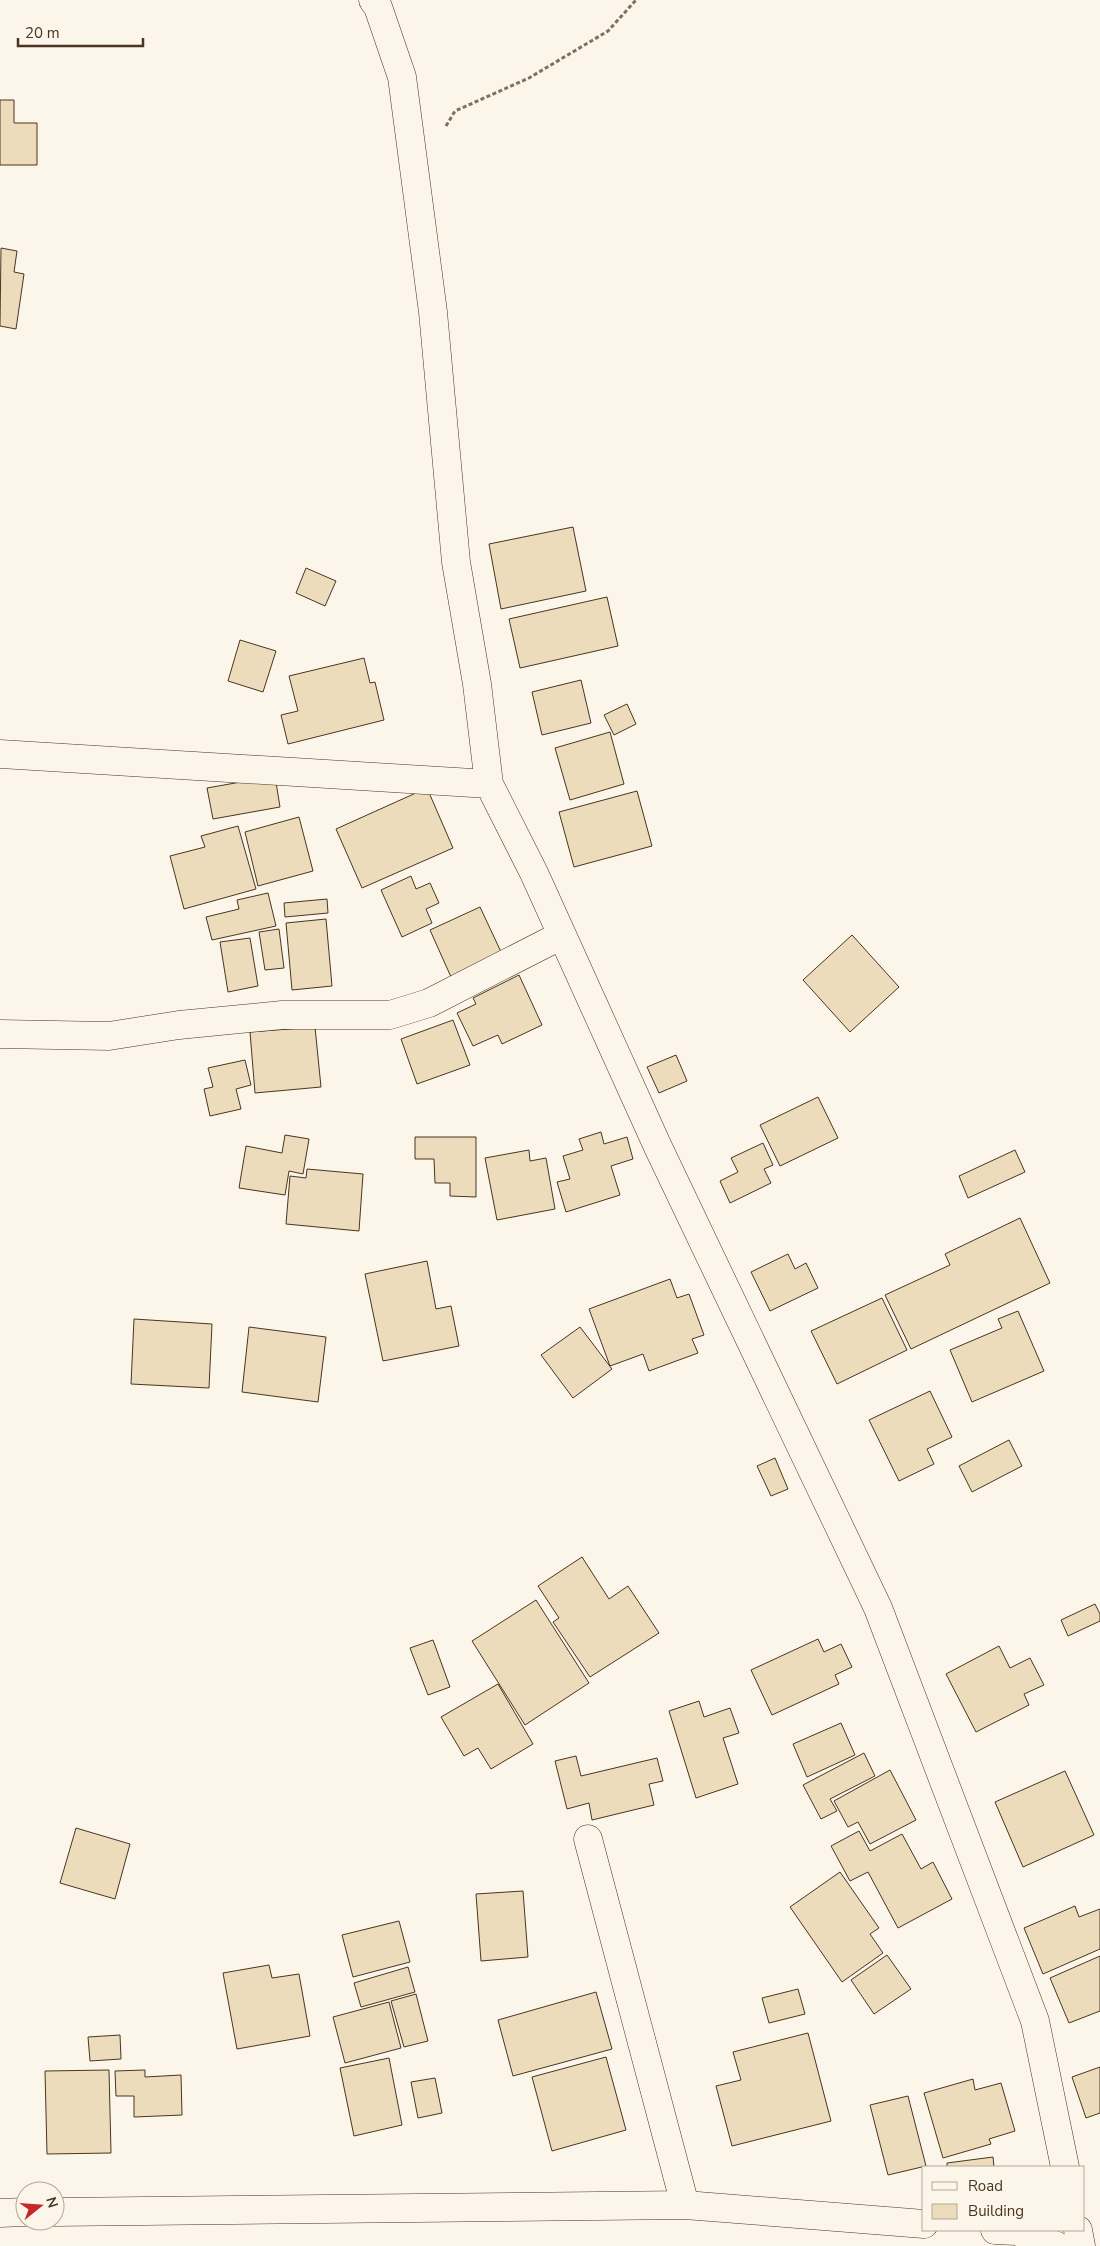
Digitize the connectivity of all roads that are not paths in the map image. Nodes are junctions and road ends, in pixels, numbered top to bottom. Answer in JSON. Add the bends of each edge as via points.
{"nodes":[{"id":1,"x":373,"y":0,"type":"edge"},
{"id":2,"x":0,"y":754,"type":"edge"},
{"id":3,"x":489,"y":784,"type":"junction"},
{"id":4,"x":562,"y":935,"type":"junction"},
{"id":5,"x":0,"y":1034,"type":"edge"},
{"id":6,"x":588,"y":1838,"type":"dead end"},
{"id":7,"x":1065,"y":2166,"type":"edge"},
{"id":8,"x":685,"y":2205,"type":"junction"},
{"id":9,"x":15,"y":2212,"type":"edge"},
{"id":10,"x":65,"y":2212,"type":"edge"},
{"id":11,"x":0,"y":2213,"type":"edge"},
{"id":12,"x":922,"y":2224,"type":"edge"},
{"id":13,"x":1006,"y":2231,"type":"edge"},
{"id":14,"x":1078,"y":2231,"type":"edge"},
{"id":15,"x":1057,"y":2246,"type":"edge"},
{"id":16,"x":1081,"y":2246,"type":"edge"}],
"edges":[{"from":1,"to":3,"type":"street","via":[[402,77],[433,312],[456,562],[477,684]]},
{"from":2,"to":3,"type":"street"},
{"from":3,"to":4,"type":"street"},
{"from":4,"to":5,"type":"street","via":[[429,1003],[390,1015],[282,1015],[178,1025],[109,1036]]},
{"from":4,"to":7,"type":"street","via":[[663,1156],[878,1608],[1035,2021]]},
{"from":6,"to":8,"type":"street"},
{"from":8,"to":10,"type":"street"},
{"from":8,"to":12,"type":"street"},
{"from":9,"to":11,"type":"street"},
{"from":13,"to":15,"type":"street"},
{"from":14,"to":16,"type":"street"}]}
